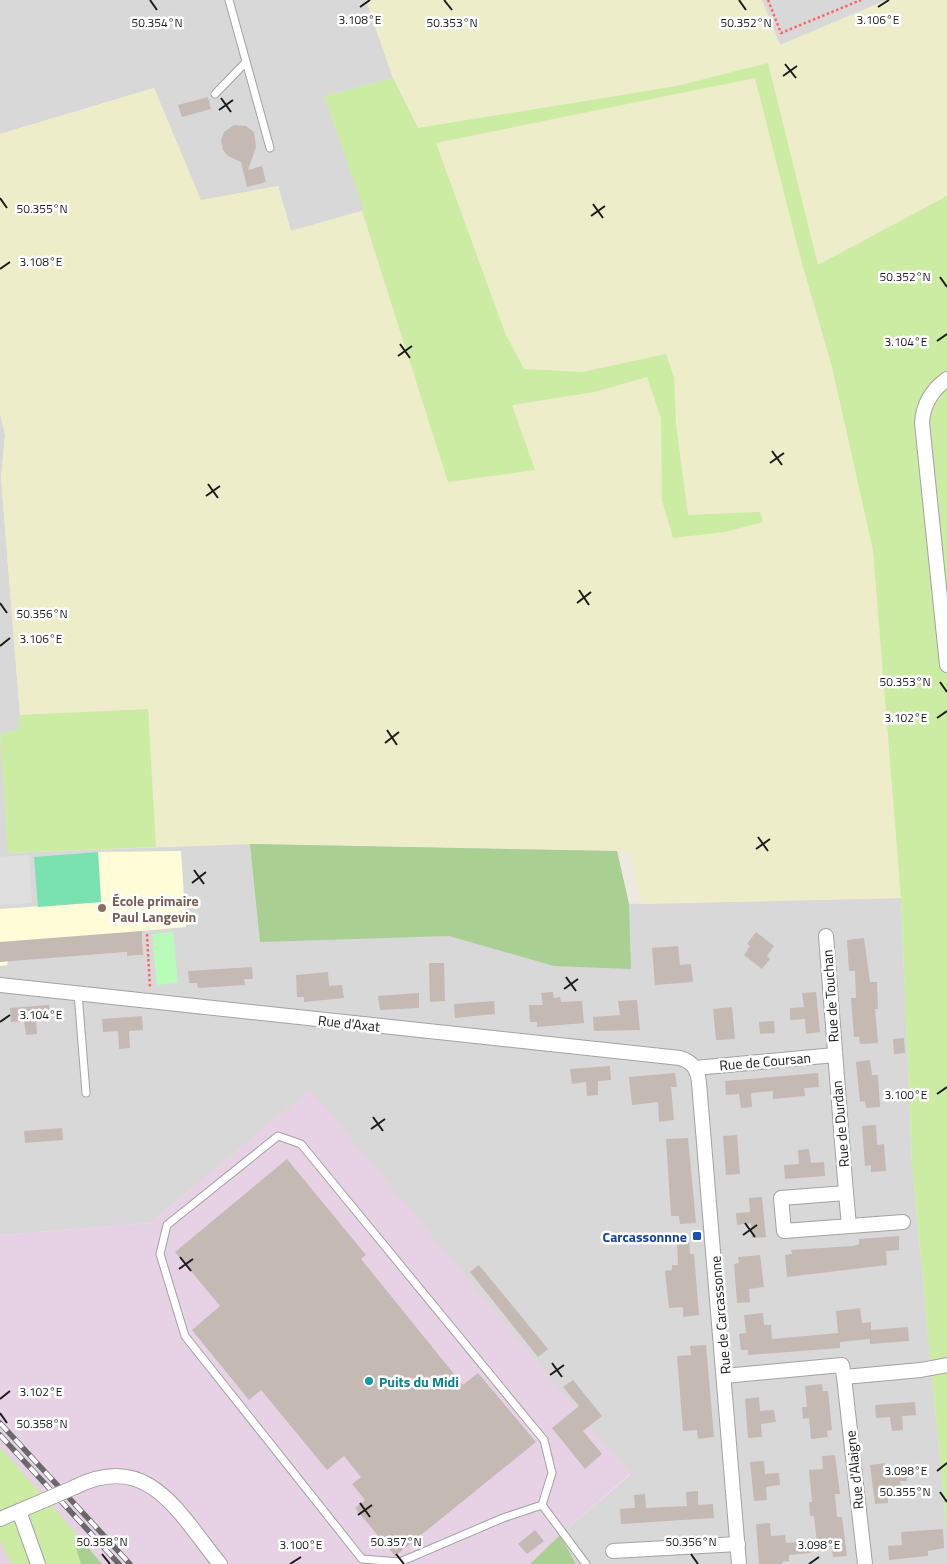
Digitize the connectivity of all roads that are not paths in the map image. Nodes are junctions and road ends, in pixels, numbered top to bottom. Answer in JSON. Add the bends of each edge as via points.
{"nodes":[{"id":1,"x":229,"y":0,"type":"edge"},
{"id":2,"x":245,"y":63,"type":"junction"},
{"id":3,"x":215,"y":94,"type":"dead end"},
{"id":4,"x":270,"y":148,"type":"dead end"},
{"id":5,"x":947,"y":379,"type":"edge"},
{"id":6,"x":947,"y":665,"type":"edge"},
{"id":7,"x":826,"y":936,"type":"dead end"},
{"id":8,"x":0,"y":985,"type":"edge"},
{"id":9,"x":78,"y":993,"type":"junction"},
{"id":10,"x":834,"y":1055,"type":"junction"},
{"id":11,"x":695,"y":1068,"type":"junction"},
{"id":12,"x":86,"y":1093,"type":"dead end"},
{"id":13,"x":846,"y":1193,"type":"junction"},
{"id":14,"x":903,"y":1222,"type":"dead end"},
{"id":15,"x":849,"y":1226,"type":"junction"},
{"id":16,"x":947,"y":1365,"type":"edge"},
{"id":17,"x":921,"y":1370,"type":"junction"},
{"id":18,"x":947,"y":1374,"type":"edge"},
{"id":19,"x":724,"y":1376,"type":"junction"},
{"id":20,"x":844,"y":1377,"type":"junction"},
{"id":21,"x":542,"y":1505,"type":"junction"},
{"id":22,"x":20,"y":1511,"type":"junction"},
{"id":23,"x":0,"y":1519,"type":"edge"},
{"id":24,"x":738,"y":1544,"type":"junction"},
{"id":25,"x":613,"y":1551,"type":"dead end"},
{"id":26,"x":38,"y":1564,"type":"edge"},
{"id":27,"x":220,"y":1564,"type":"edge"},
{"id":28,"x":586,"y":1564,"type":"edge"},
{"id":29,"x":738,"y":1564,"type":"edge"},
{"id":30,"x":864,"y":1564,"type":"edge"}],
"edges":[{"from":1,"to":2,"type":"lane"},
{"from":2,"to":3,"type":"lane"},
{"from":2,"to":4,"type":"lane"},
{"from":5,"to":6,"type":"street","via":[[930,398],[922,423]]},
{"from":7,"to":10,"type":"street","name":"Rue de Touchan"},
{"from":8,"to":9,"type":"street","name":"Rue d'Axat"},
{"from":9,"to":11,"type":"street","name":"Rue d'Axat","via":[[680,1058]]},
{"from":9,"to":12,"type":"lane"},
{"from":10,"to":11,"type":"street","name":"Rue de Coursan"},
{"from":10,"to":13,"type":"street","name":"Rue de Durdan"},
{"from":11,"to":19,"type":"street","name":"Rue de Carcassonne","via":[[699,1083]]},
{"from":13,"to":15,"type":"street","name":"Rue de Durdan"},
{"from":13,"to":15,"type":"street","via":[[781,1198],[784,1231]]},
{"from":14,"to":15,"type":"street"},
{"from":16,"to":17,"type":"street"},
{"from":17,"to":18,"type":"street"},
{"from":17,"to":20,"type":"street"},
{"from":19,"to":20,"type":"street","via":[[842,1365]]},
{"from":19,"to":24,"type":"street","name":"Rue de Carcassonne"},
{"from":20,"to":30,"type":"street","name":"Rue d'Alaigne"},
{"from":21,"to":21,"type":"lane","via":[[552,1473],[544,1440],[301,1144],[278,1136],[167,1225],[160,1254],[185,1336],[362,1559],[400,1562]]},
{"from":21,"to":28,"type":"lane"},
{"from":22,"to":23,"type":"street"},
{"from":22,"to":26,"type":"street"},
{"from":22,"to":27,"type":"street","bridge":true,"via":[[95,1478],[111,1474],[127,1476],[144,1481],[166,1499]]},
{"from":24,"to":25,"type":"street"},
{"from":24,"to":29,"type":"street","name":"Rue de Carcassonne"}]}
